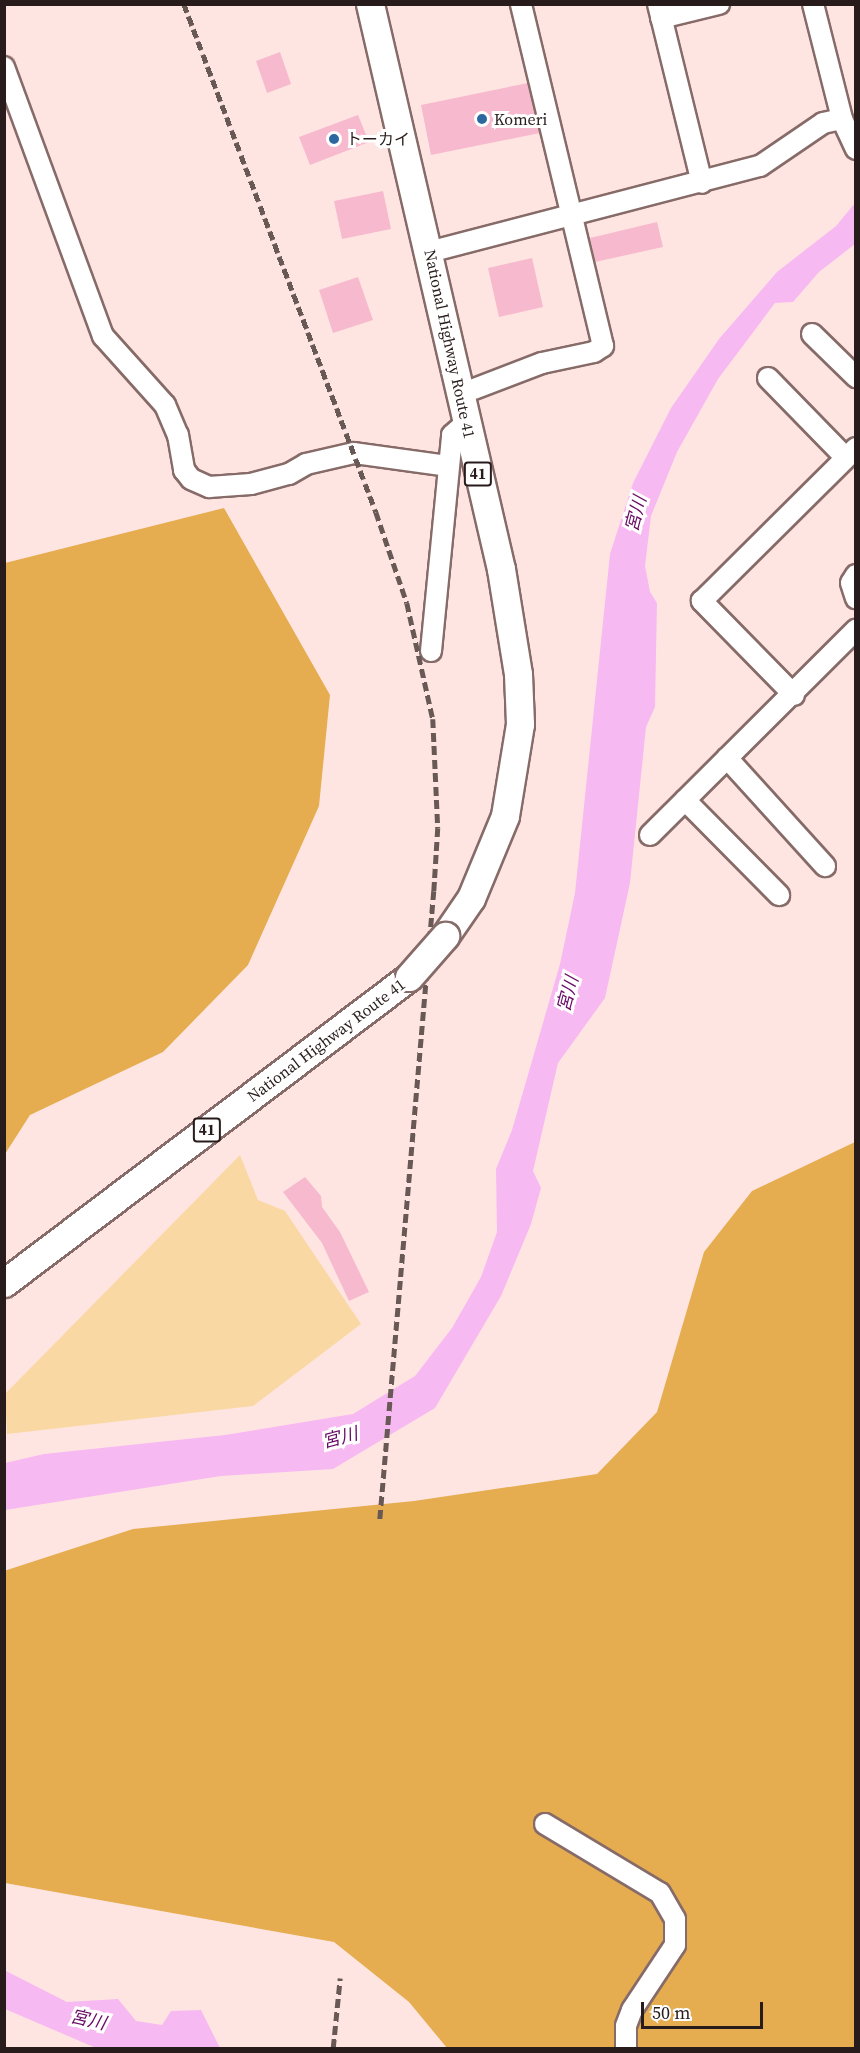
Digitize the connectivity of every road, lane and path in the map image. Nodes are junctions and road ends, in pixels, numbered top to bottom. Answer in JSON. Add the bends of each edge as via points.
{"nodes":[{"id":1,"x":370,"y":4,"type":"edge"},
{"id":2,"x":521,"y":4,"type":"edge"},
{"id":3,"x":719,"y":4,"type":"edge"},
{"id":4,"x":813,"y":4,"type":"edge"},
{"id":5,"x":659,"y":11,"type":"edge"},
{"id":6,"x":4,"y":67,"type":"edge"},
{"id":7,"x":842,"y":119,"type":"junction"},
{"id":8,"x":855,"y":149,"type":"edge"},
{"id":9,"x":702,"y":183,"type":"junction"},
{"id":10,"x":571,"y":215,"type":"junction"},
{"id":11,"x":429,"y":252,"type":"junction"},
{"id":12,"x":812,"y":334,"type":"dead end"},
{"id":13,"x":855,"y":377,"type":"edge"},
{"id":14,"x":768,"y":378,"type":"dead end"},
{"id":15,"x":474,"y":389,"type":"dead end"},
{"id":16,"x":466,"y":423,"type":"junction"},
{"id":17,"x":850,"y":453,"type":"edge"},
{"id":18,"x":448,"y":466,"type":"junction"},
{"id":19,"x":855,"y":575,"type":"edge"},
{"id":20,"x":855,"y":598,"type":"edge"},
{"id":21,"x":855,"y":630,"type":"edge"},
{"id":22,"x":431,"y":651,"type":"dead end"},
{"id":23,"x":794,"y":695,"type":"junction"},
{"id":24,"x":727,"y":758,"type":"junction"},
{"id":25,"x":685,"y":800,"type":"junction"},
{"id":26,"x":650,"y":835,"type":"dead end"},
{"id":27,"x":825,"y":866,"type":"dead end"},
{"id":28,"x":779,"y":896,"type":"dead end"},
{"id":29,"x":4,"y":1283,"type":"edge"},
{"id":30,"x":545,"y":1824,"type":"dead end"},
{"id":31,"x":626,"y":2049,"type":"edge"}],
"edges":[{"from":1,"to":11,"type":"highway","name":"National Highway Route 41","number":"41"},
{"from":2,"to":10,"type":"street"},
{"from":3,"to":5,"type":"street"},
{"from":4,"to":7,"type":"street"},
{"from":5,"to":9,"type":"street"},
{"from":6,"to":18,"type":"street","via":[[103,336],[165,405],[178,435],[184,470],[191,479],[209,487],[250,484],[339,454]]},
{"from":7,"to":8,"type":"street"},
{"from":7,"to":9,"type":"street","via":[[823,123],[760,166]]},
{"from":9,"to":10,"type":"street"},
{"from":10,"to":11,"type":"street"},
{"from":10,"to":15,"type":"street","via":[[603,346],[594,352],[542,363]]},
{"from":11,"to":16,"type":"highway","name":"National Highway Route 41","number":"41"},
{"from":12,"to":13,"type":"street"},
{"from":14,"to":17,"type":"street"},
{"from":16,"to":18,"type":"street","via":[[452,435]]},
{"from":16,"to":29,"type":"highway","name":"National Highway Route 41","number":"41","bridge":true,"via":[[511,622],[520,724],[506,816],[471,898],[445,936],[409,977]]},
{"from":17,"to":23,"type":"street","via":[[702,601]]},
{"from":18,"to":22,"type":"street"},
{"from":19,"to":20,"type":"street","via":[[851,583]]},
{"from":21,"to":23,"type":"street"},
{"from":23,"to":24,"type":"street"},
{"from":24,"to":25,"type":"street"},
{"from":24,"to":27,"type":"street"},
{"from":25,"to":26,"type":"street"},
{"from":25,"to":28,"type":"street"},
{"from":30,"to":31,"type":"street","via":[[660,1893],[675,1919],[675,1945],[632,2010],[626,2026]]}]}
